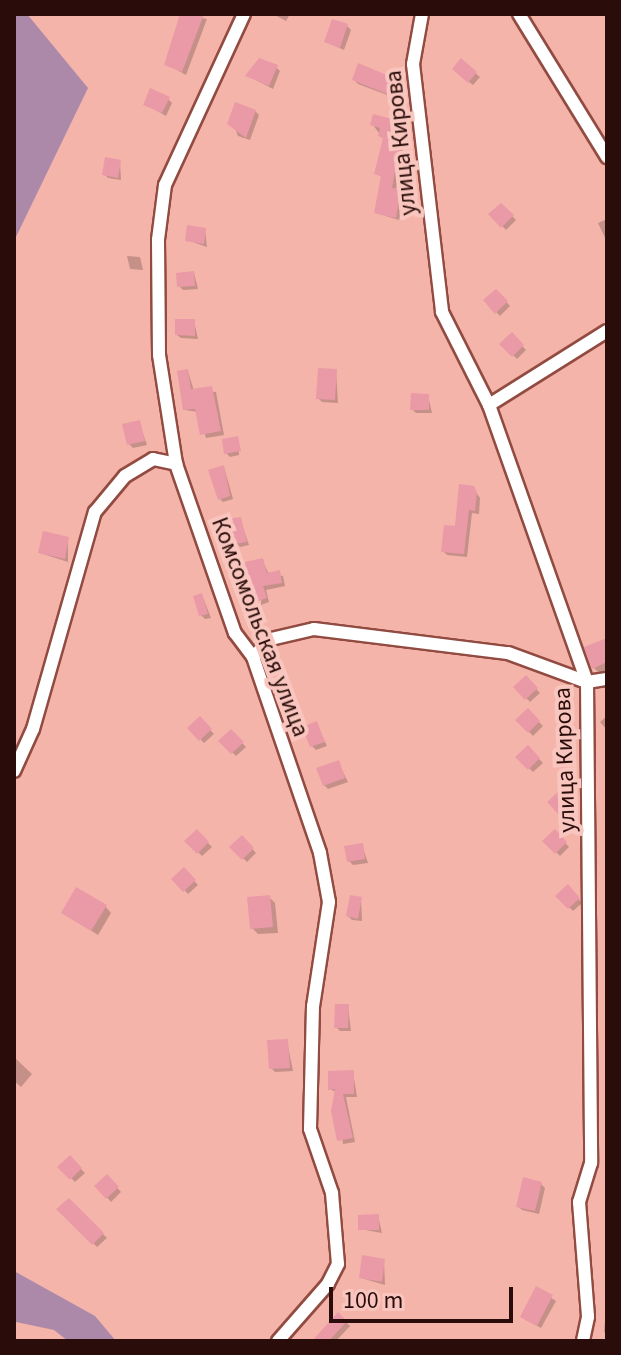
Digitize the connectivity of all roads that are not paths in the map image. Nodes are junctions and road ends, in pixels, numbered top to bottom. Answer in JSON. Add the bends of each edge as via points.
{"nodes":[{"id":1,"x":244,"y":14,"type":"edge"},
{"id":2,"x":422,"y":14,"type":"edge"},
{"id":3,"x":519,"y":14,"type":"edge"},
{"id":4,"x":607,"y":157,"type":"edge"},
{"id":5,"x":607,"y":331,"type":"edge"},
{"id":6,"x":489,"y":405,"type":"junction"},
{"id":7,"x":176,"y":464,"type":"junction"},
{"id":8,"x":253,"y":657,"type":"junction"},
{"id":9,"x":607,"y":679,"type":"edge"},
{"id":10,"x":587,"y":682,"type":"junction"},
{"id":11,"x":14,"y":771,"type":"edge"},
{"id":12,"x":278,"y":1341,"type":"edge"},
{"id":13,"x":583,"y":1341,"type":"edge"}],
"edges":[{"from":1,"to":7,"type":"street","name":"Комсомольская улица","via":[[169,176],[161,211],[159,355]]},
{"from":2,"to":6,"type":"street","name":"улица Кирова","via":[[413,64],[442,312]]},
{"from":3,"to":4,"type":"street"},
{"from":5,"to":6,"type":"street"},
{"from":6,"to":10,"type":"street","name":"улица Кирова"},
{"from":7,"to":8,"type":"street","name":"Комсомольская улица","via":[[235,633]]},
{"from":7,"to":11,"type":"street","via":[[153,459],[125,476],[95,512],[33,729]]},
{"from":8,"to":10,"type":"street","via":[[271,639],[314,629],[508,653]]},
{"from":8,"to":12,"type":"street","name":"Комсомольская улица","via":[[320,853],[329,902],[313,1006],[310,1129],[332,1193],[338,1264],[328,1284]]},
{"from":9,"to":10,"type":"street"},
{"from":10,"to":13,"type":"street","name":"улица Кирова","via":[[591,1163],[579,1202],[588,1317]]}]}
